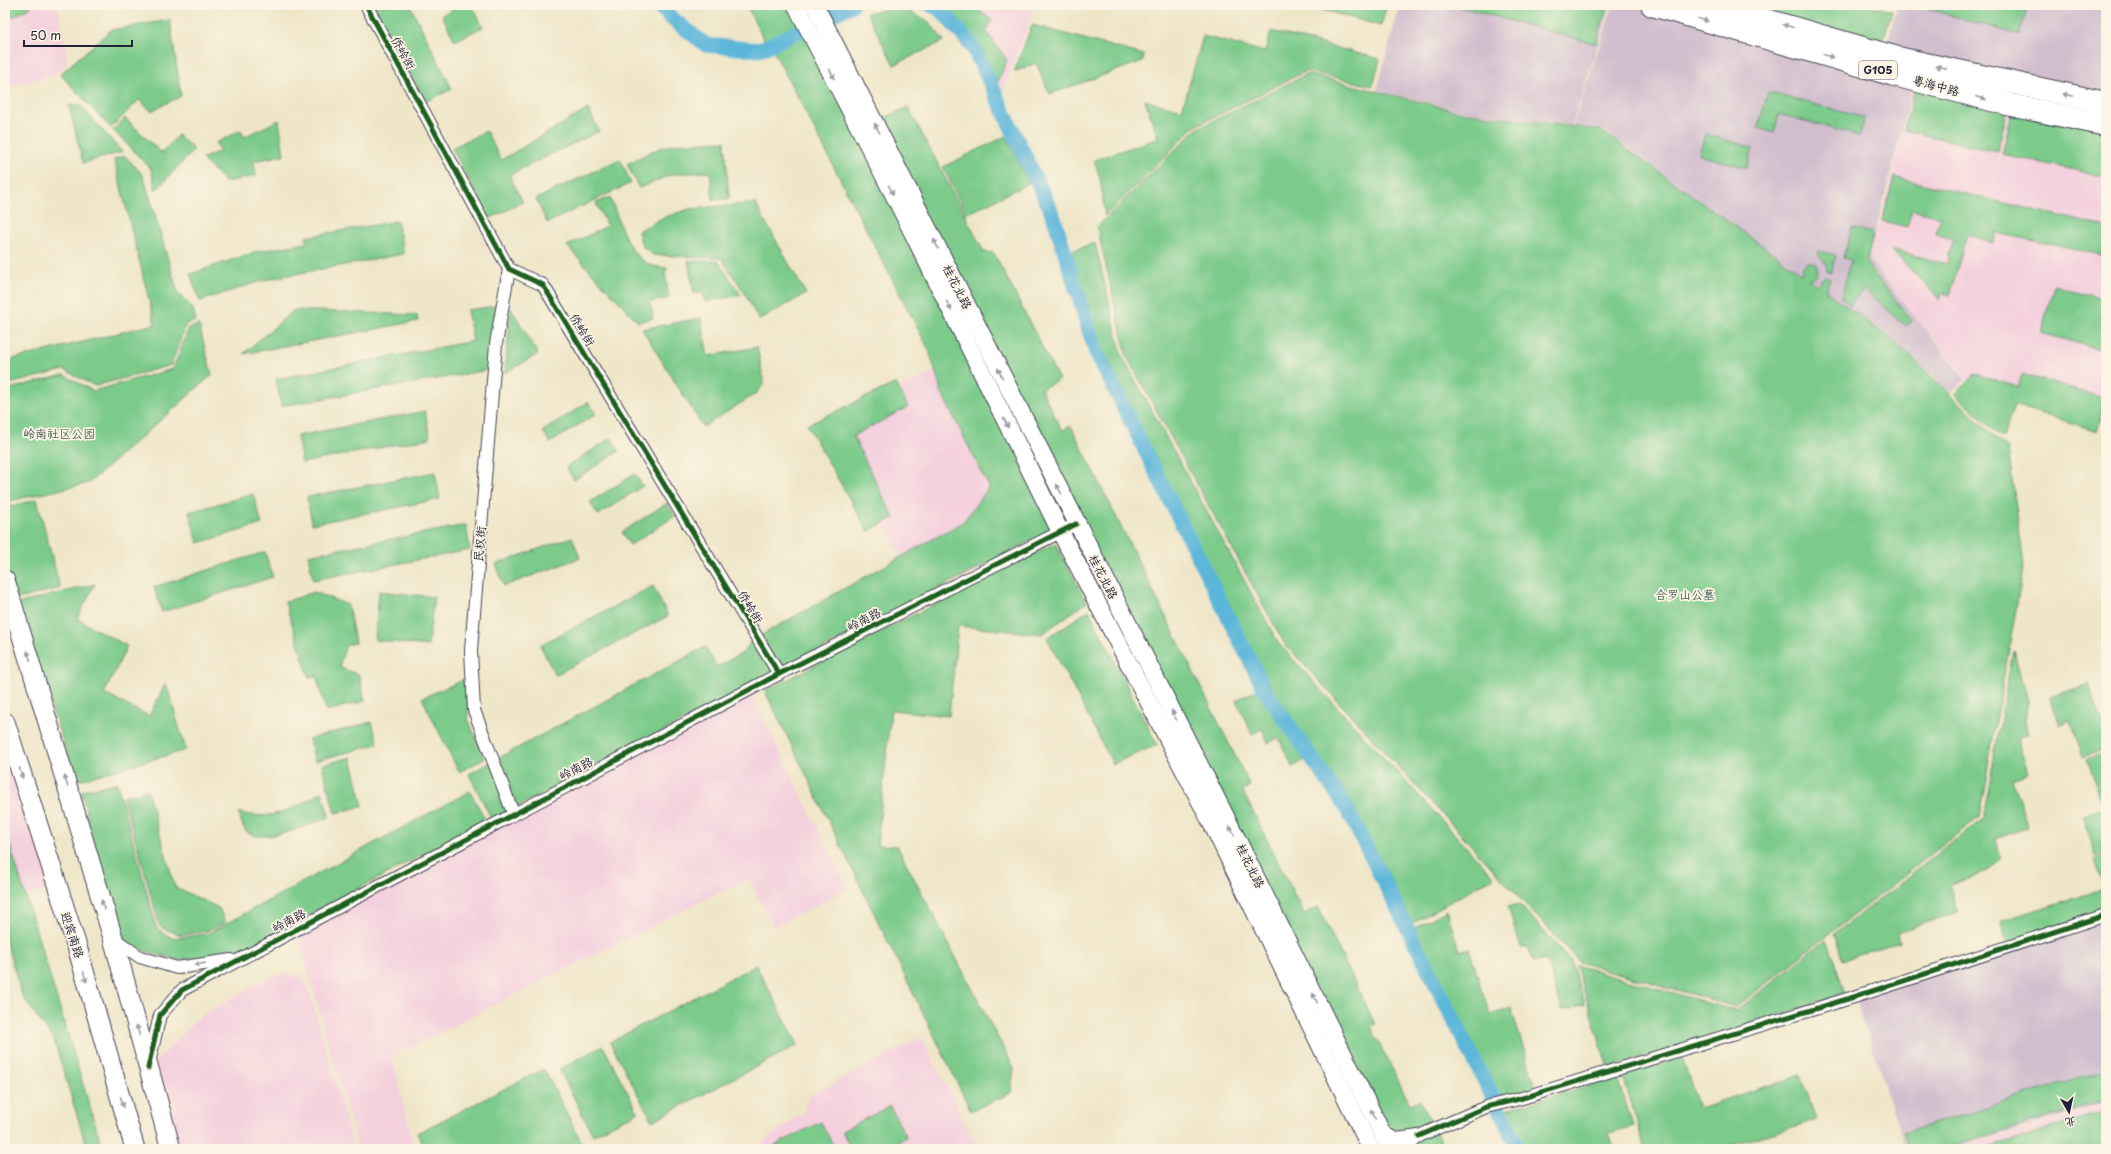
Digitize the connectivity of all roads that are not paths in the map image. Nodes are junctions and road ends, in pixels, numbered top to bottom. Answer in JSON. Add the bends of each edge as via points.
{"nodes":[{"id":1,"x":366,"y":5,"type":"edge"},
{"id":2,"x":1652,"y":5,"type":"edge"},
{"id":3,"x":1714,"y":5,"type":"edge"},
{"id":4,"x":808,"y":9,"type":"edge"},
{"id":5,"x":822,"y":36,"type":"junction"},
{"id":6,"x":2106,"y":103,"type":"edge"},
{"id":7,"x":2106,"y":125,"type":"edge"},
{"id":8,"x":509,"y":269,"type":"junction"},
{"id":9,"x":1076,"y":524,"type":"junction"},
{"id":10,"x":1060,"y":531,"type":"junction"},
{"id":11,"x":5,"y":580,"type":"edge"},
{"id":12,"x":779,"y":674,"type":"junction"},
{"id":13,"x":5,"y":722,"type":"edge"},
{"id":14,"x":513,"y":813,"type":"junction"},
{"id":15,"x":2106,"y":915,"type":"edge"},
{"id":16,"x":113,"y":938,"type":"junction"},
{"id":17,"x":238,"y":959,"type":"junction"},
{"id":18,"x":148,"y":1068,"type":"junction"},
{"id":19,"x":1381,"y":1131,"type":"junction"},
{"id":20,"x":1419,"y":1136,"type":"junction"},
{"id":21,"x":135,"y":1149,"type":"edge"},
{"id":22,"x":171,"y":1149,"type":"edge"},
{"id":23,"x":1371,"y":1149,"type":"edge"},
{"id":24,"x":1390,"y":1149,"type":"edge"},
{"id":25,"x":1404,"y":1149,"type":"edge"}],
"edges":[{"from":1,"to":8,"type":"street","name":"侨岭街"},
{"from":2,"to":7,"type":"highway","name":"粤海中路","number":"G105","one_way":true,"via":[[2011,106]]},
{"from":6,"to":3,"type":"highway","name":"粤海中路","number":"G105","one_way":true,"via":[[1898,58]]},
{"from":4,"to":5,"type":"main road","name":"桂花北路"},
{"from":9,"to":5,"type":"main road","name":"桂花北路","one_way":true},
{"from":5,"to":10,"type":"main road","name":"桂花北路","one_way":true,"via":[[898,203]]},
{"from":8,"to":12,"type":"street","name":"侨岭街","via":[[543,285]]},
{"from":8,"to":14,"type":"street","name":"民权街","via":[[496,344],[471,650],[474,710]]},
{"from":9,"to":10,"type":"street","name":"岭南路"},
{"from":19,"to":9,"type":"main road","name":"桂花北路","one_way":true},
{"from":10,"to":12,"type":"street","name":"岭南路"},
{"from":10,"to":23,"type":"main road","name":"桂花北路","via":[[1215,830]]},
{"from":16,"to":11,"type":"main road","one_way":true},
{"from":12,"to":14,"type":"street","name":"岭南路"},
{"from":13,"to":21,"type":"main road","name":"迎宾南路","one_way":true,"via":[[78,950]]},
{"from":14,"to":17,"type":"street","name":"岭南路"},
{"from":15,"to":20,"type":"street","via":[[1847,999],[1486,1107]]},
{"from":17,"to":16,"type":"street","one_way":true,"via":[[177,968],[140,957]]},
{"from":18,"to":16,"type":"main road","one_way":true},
{"from":17,"to":18,"type":"street","name":"岭南路","via":[[182,990],[163,1011]]},
{"from":18,"to":22,"type":"main road"},
{"from":19,"to":20,"type":"street","via":[[1396,1139]]},
{"from":19,"to":24,"type":"main road","name":"桂花北路"},
{"from":20,"to":25,"type":"street"}]}
